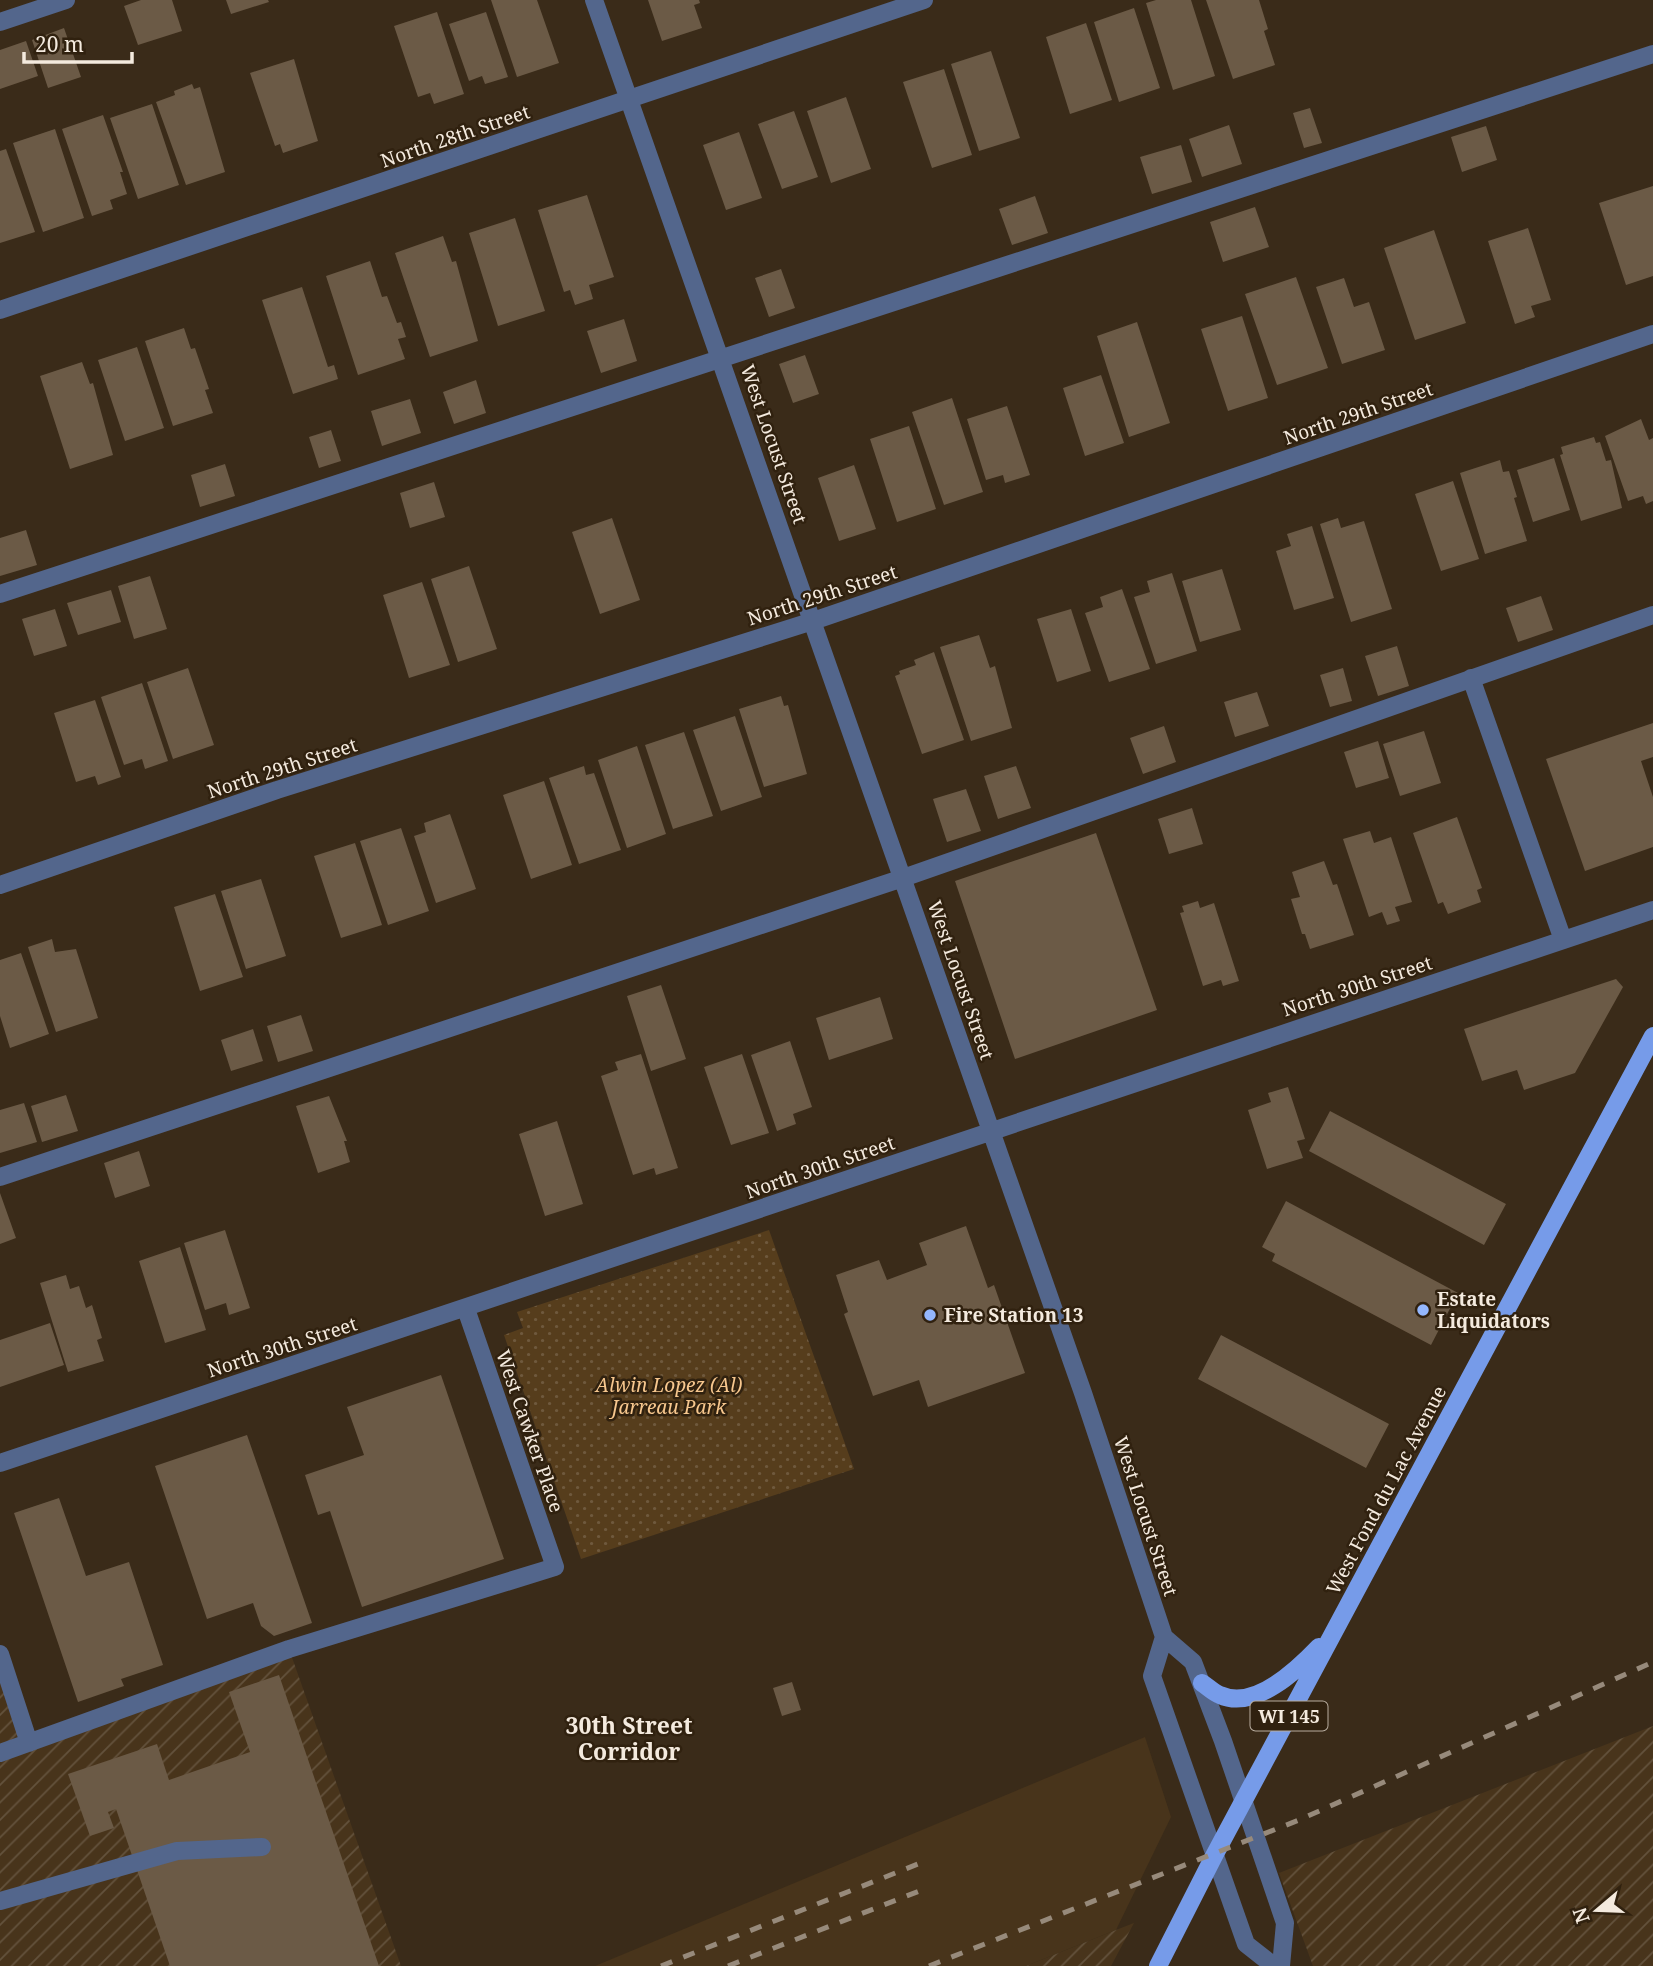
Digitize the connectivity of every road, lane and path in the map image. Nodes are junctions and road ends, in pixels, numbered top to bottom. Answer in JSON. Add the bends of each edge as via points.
{"nodes":[{"id":1,"x":66,"y":0,"type":"edge"},
{"id":2,"x":594,"y":0,"type":"edge"},
{"id":3,"x":924,"y":0,"type":"edge"},
{"id":4,"x":0,"y":22,"type":"edge"},
{"id":5,"x":1653,"y":54,"type":"edge"},
{"id":6,"x":629,"y":100,"type":"junction"},
{"id":7,"x":0,"y":310,"type":"edge"},
{"id":8,"x":1653,"y":334,"type":"edge"},
{"id":9,"x":722,"y":357,"type":"junction"},
{"id":10,"x":0,"y":594,"type":"edge"},
{"id":11,"x":1653,"y":615,"type":"edge"},
{"id":12,"x":813,"y":621,"type":"junction"},
{"id":13,"x":1471,"y":678,"type":"junction"},
{"id":14,"x":903,"y":878,"type":"junction"},
{"id":15,"x":0,"y":885,"type":"edge"},
{"id":16,"x":1653,"y":910,"type":"edge"},
{"id":17,"x":1563,"y":940,"type":"junction"},
{"id":18,"x":1653,"y":1036,"type":"edge"},
{"id":19,"x":991,"y":1129,"type":"junction"},
{"id":20,"x":0,"y":1177,"type":"edge"},
{"id":21,"x":466,"y":1309,"type":"junction"},
{"id":22,"x":0,"y":1463,"type":"edge"},
{"id":23,"x":1336,"y":1629,"type":"junction"},
{"id":24,"x":1164,"y":1637,"type":"junction"},
{"id":25,"x":0,"y":1654,"type":"edge"},
{"id":26,"x":1202,"y":1683,"type":"junction"},
{"id":27,"x":29,"y":1743,"type":"junction"},
{"id":28,"x":0,"y":1753,"type":"edge"},
{"id":29,"x":1243,"y":1804,"type":"junction"},
{"id":30,"x":262,"y":1847,"type":"dead end"},
{"id":31,"x":1215,"y":1854,"type":"junction"},
{"id":32,"x":0,"y":1901,"type":"edge"},
{"id":33,"x":1158,"y":1966,"type":"edge"},
{"id":34,"x":1274,"y":1966,"type":"edge"},
{"id":35,"x":1281,"y":1966,"type":"edge"}],
"edges":[{"from":1,"to":4,"type":"street"},
{"from":2,"to":6,"type":"street","name":"West Locust Street"},
{"from":3,"to":6,"type":"street","name":"North 28th Street"},
{"from":5,"to":9,"type":"street"},
{"from":6,"to":7,"type":"street","name":"North 28th Street"},
{"from":6,"to":9,"type":"street","name":"West Locust Street"},
{"from":8,"to":12,"type":"street","name":"North 29th Street"},
{"from":9,"to":10,"type":"street"},
{"from":9,"to":12,"type":"street","name":"West Locust Street"},
{"from":11,"to":13,"type":"street"},
{"from":12,"to":14,"type":"street","name":"West Locust Street"},
{"from":12,"to":15,"type":"street","name":"North 29th Street","via":[[277,790]]},
{"from":13,"to":14,"type":"street"},
{"from":13,"to":17,"type":"street"},
{"from":14,"to":19,"type":"street","name":"West Locust Street"},
{"from":14,"to":20,"type":"street"},
{"from":16,"to":17,"type":"street","name":"North 30th Street"},
{"from":17,"to":19,"type":"street","name":"North 30th Street"},
{"from":18,"to":23,"type":"main road","name":"West Fond du Lac Avenue","number":"WI 145"},
{"from":19,"to":21,"type":"street","name":"North 30th Street"},
{"from":19,"to":24,"type":"street","name":"West Locust Street"},
{"from":21,"to":22,"type":"street","name":"North 30th Street"},
{"from":21,"to":27,"type":"street","name":"West Cawker Place","via":[[555,1567],[289,1649]]},
{"from":23,"to":26,"type":"main road","via":[[1292,1675],[1268,1689],[1223,1697]]},
{"from":23,"to":29,"type":"main road","name":"West Fond du Lac Avenue","number":"WI 145"},
{"from":24,"to":26,"type":"street","via":[[1193,1662]]},
{"from":24,"to":31,"type":"street","via":[[1152,1676]]},
{"from":25,"to":27,"type":"street"},
{"from":26,"to":29,"type":"street"},
{"from":27,"to":28,"type":"street"},
{"from":29,"to":31,"type":"main road","name":"West Fond du Lac Avenue","number":"WI 145"},
{"from":29,"to":35,"type":"street","via":[[1284,1923]]},
{"from":30,"to":32,"type":"street","via":[[177,1851]]},
{"from":31,"to":33,"type":"main road","name":"West Fond du Lac Avenue","number":"WI 145"},
{"from":31,"to":34,"type":"street","via":[[1246,1944]]}]}
